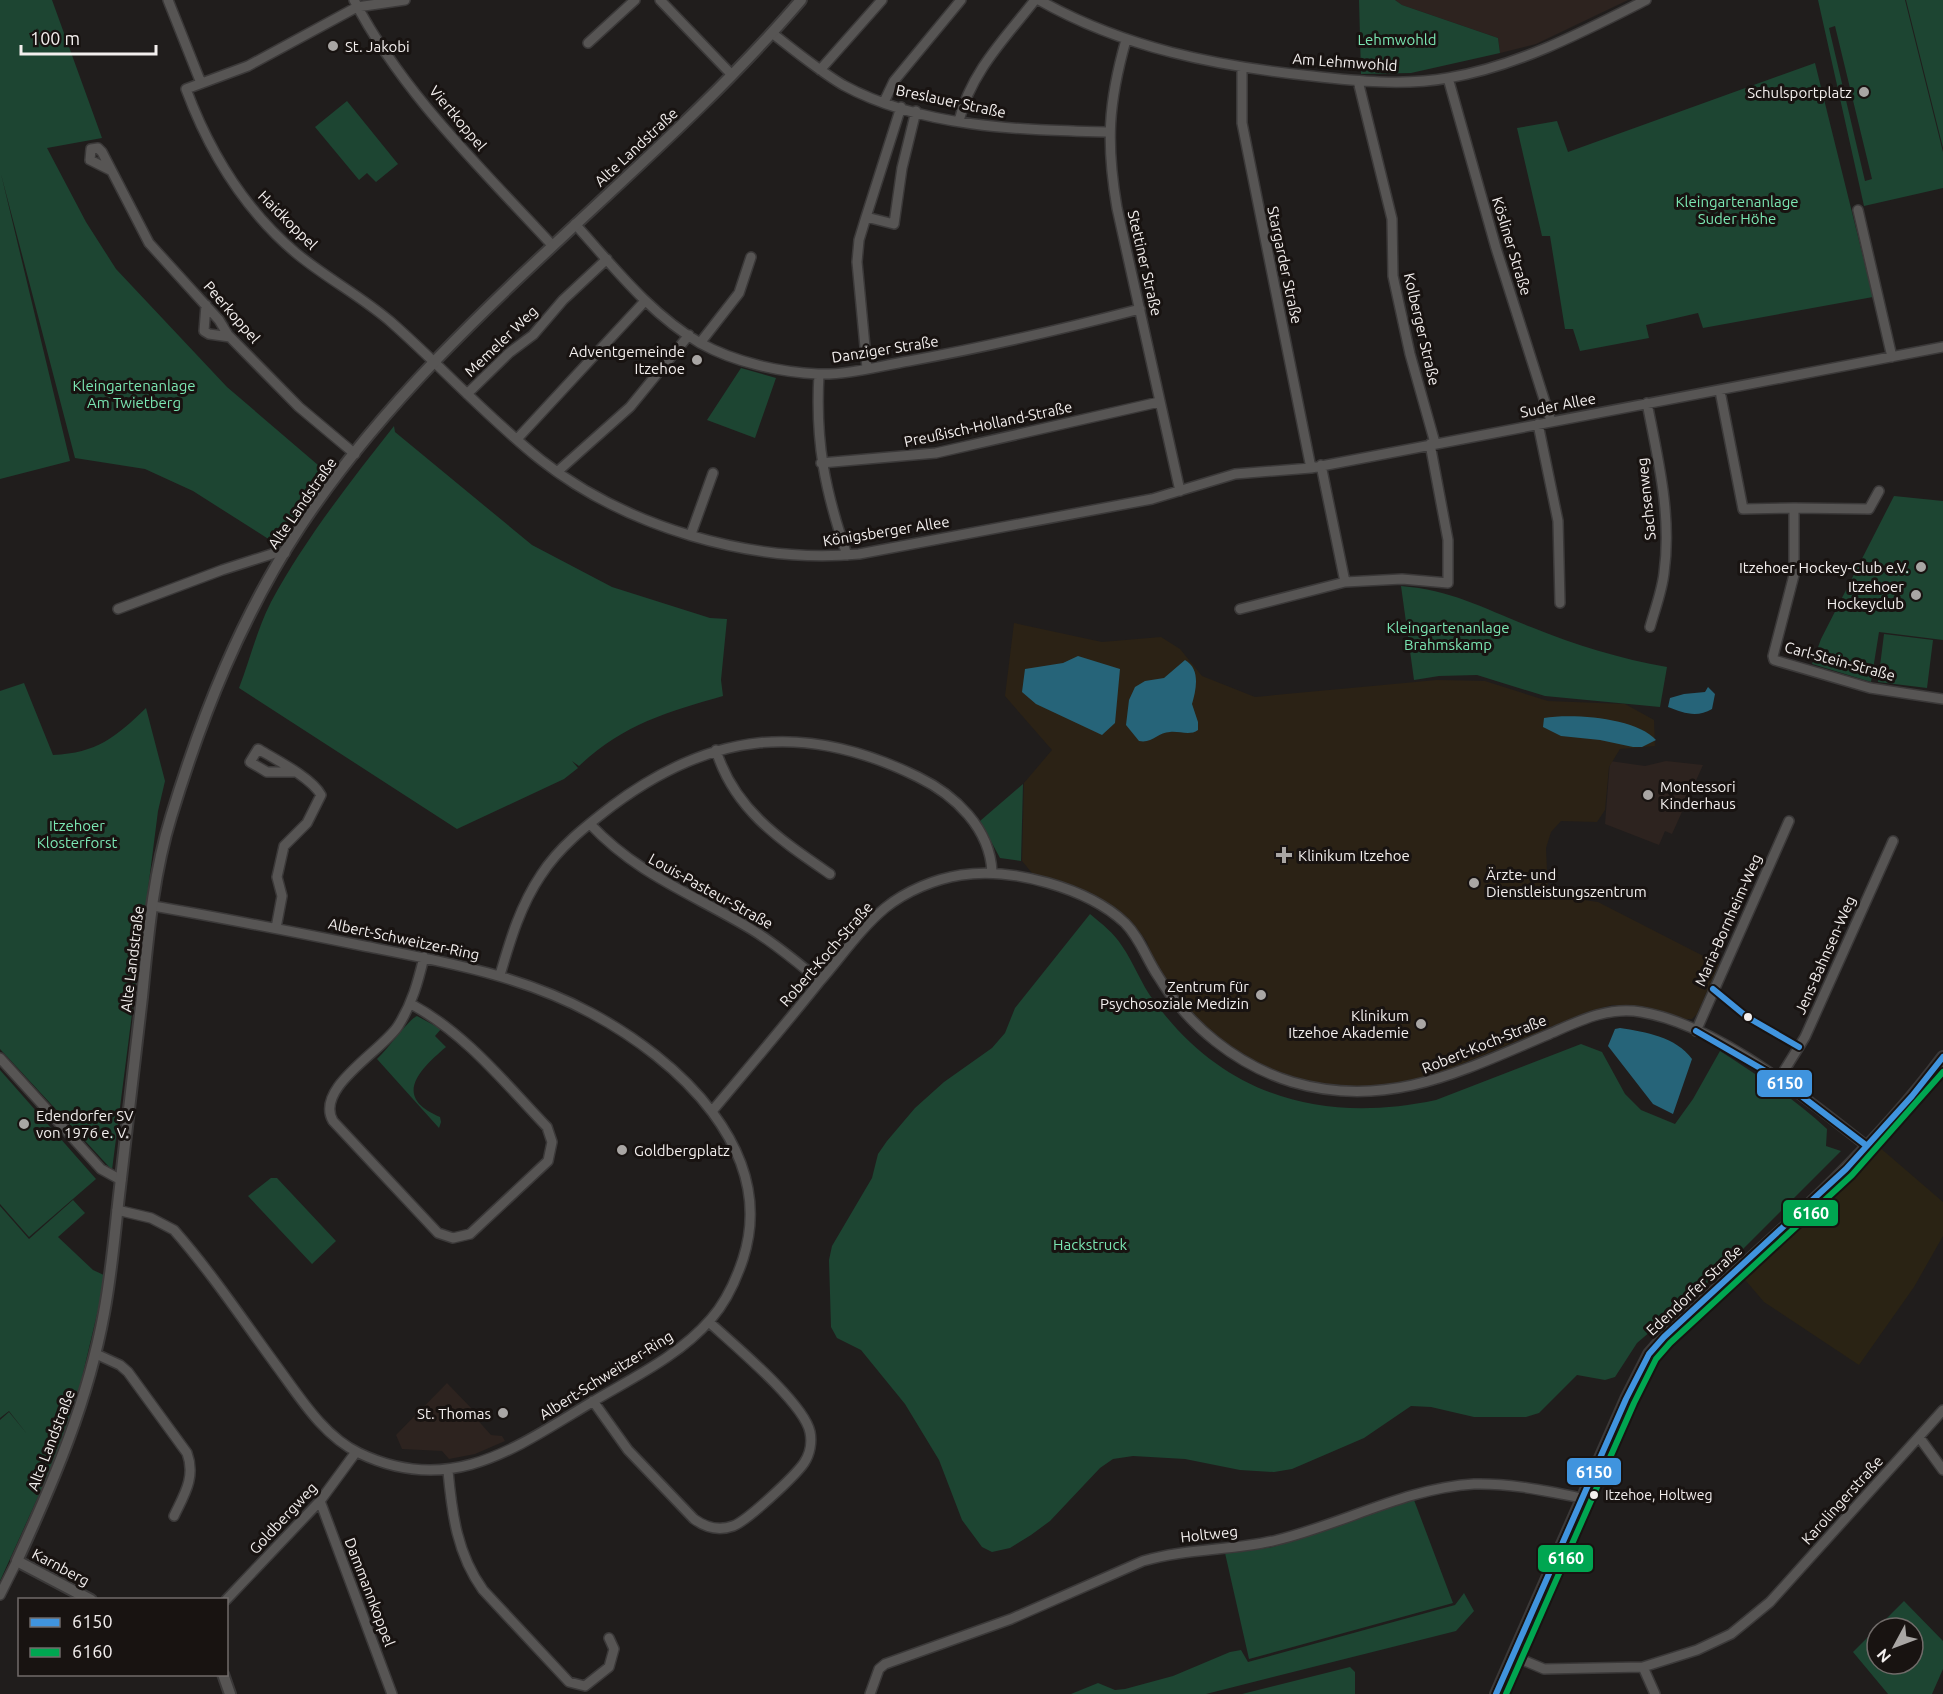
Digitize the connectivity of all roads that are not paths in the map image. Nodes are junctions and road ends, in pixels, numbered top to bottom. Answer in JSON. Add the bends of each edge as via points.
{"nodes":[{"id":1,"x":168,"y":0,"type":"edge"},
{"id":2,"x":405,"y":0,"type":"edge"},
{"id":3,"x":635,"y":0,"type":"edge"},
{"id":4,"x":660,"y":0,"type":"edge"},
{"id":5,"x":801,"y":0,"type":"edge"},
{"id":6,"x":882,"y":0,"type":"edge"},
{"id":7,"x":961,"y":0,"type":"edge"},
{"id":8,"x":1037,"y":0,"type":"edge"},
{"id":9,"x":1646,"y":0,"type":"edge"},
{"id":10,"x":356,"y":3,"type":"edge"},
{"id":11,"x":772,"y":33,"type":"junction"},
{"id":12,"x":1126,"y":40,"type":"junction"},
{"id":13,"x":588,"y":43,"type":"dead end"},
{"id":14,"x":1242,"y":68,"type":"junction"},
{"id":15,"x":820,"y":70,"type":"junction"},
{"id":16,"x":732,"y":75,"type":"junction"},
{"id":17,"x":1448,"y":78,"type":"junction"},
{"id":18,"x":1358,"y":81,"type":"junction"},
{"id":19,"x":201,"y":83,"type":"junction"},
{"id":20,"x":884,"y":102,"type":"junction"},
{"id":21,"x":901,"y":107,"type":"junction"},
{"id":22,"x":916,"y":111,"type":"junction"},
{"id":23,"x":959,"y":121,"type":"junction"},
{"id":24,"x":1108,"y":132,"type":"junction"},
{"id":25,"x":110,"y":170,"type":"dead end"},
{"id":26,"x":1858,"y":210,"type":"dead end"},
{"id":27,"x":866,"y":217,"type":"junction"},
{"id":28,"x":575,"y":224,"type":"junction"},
{"id":29,"x":552,"y":245,"type":"junction"},
{"id":30,"x":752,"y":257,"type":"dead end"},
{"id":31,"x":607,"y":259,"type":"junction"},
{"id":32,"x":645,"y":301,"type":"junction"},
{"id":33,"x":206,"y":305,"type":"junction"},
{"id":34,"x":1140,"y":309,"type":"junction"},
{"id":35,"x":688,"y":335,"type":"junction"},
{"id":36,"x":230,"y":337,"type":"junction"},
{"id":37,"x":700,"y":343,"type":"junction"},
{"id":38,"x":1943,"y":347,"type":"edge"},
{"id":39,"x":1892,"y":357,"type":"junction"},
{"id":40,"x":436,"y":363,"type":"junction"},
{"id":41,"x":867,"y":368,"type":"junction"},
{"id":42,"x":819,"y":374,"type":"junction"},
{"id":43,"x":1720,"y":391,"type":"junction"},
{"id":44,"x":468,"y":394,"type":"junction"},
{"id":45,"x":1159,"y":402,"type":"junction"},
{"id":46,"x":1647,"y":403,"type":"junction"},
{"id":47,"x":1551,"y":421,"type":"junction"},
{"id":48,"x":1538,"y":424,"type":"junction"},
{"id":49,"x":517,"y":439,"type":"junction"},
{"id":50,"x":1433,"y":444,"type":"junction"},
{"id":51,"x":355,"y":454,"type":"junction"},
{"id":52,"x":821,"y":463,"type":"junction"},
{"id":53,"x":1316,"y":466,"type":"junction"},
{"id":54,"x":557,"y":472,"type":"junction"},
{"id":55,"x":713,"y":473,"type":"dead end"},
{"id":56,"x":1180,"y":491,"type":"junction"},
{"id":57,"x":1879,"y":491,"type":"dead end"},
{"id":58,"x":1794,"y":508,"type":"junction"},
{"id":59,"x":691,"y":534,"type":"junction"},
{"id":60,"x":285,"y":553,"type":"junction"},
{"id":61,"x":847,"y":555,"type":"junction"},
{"id":62,"x":1345,"y":582,"type":"junction"},
{"id":63,"x":1560,"y":603,"type":"dead end"},
{"id":64,"x":118,"y":609,"type":"dead end"},
{"id":65,"x":1240,"y":609,"type":"dead end"},
{"id":66,"x":1650,"y":627,"type":"dead end"},
{"id":67,"x":1943,"y":699,"type":"edge"},
{"id":68,"x":716,"y":750,"type":"junction"},
{"id":69,"x":294,"y":772,"type":"dead end"},
{"id":70,"x":1789,"y":821,"type":"dead end"},
{"id":71,"x":590,"y":824,"type":"junction"},
{"id":72,"x":1893,"y":841,"type":"dead end"},
{"id":73,"x":992,"y":872,"type":"junction"},
{"id":74,"x":830,"y":874,"type":"dead end"},
{"id":75,"x":153,"y":906,"type":"junction"},
{"id":76,"x":276,"y":928,"type":"junction"},
{"id":77,"x":424,"y":957,"type":"junction"},
{"id":78,"x":500,"y":975,"type":"junction"},
{"id":79,"x":820,"y":981,"type":"junction"},
{"id":80,"x":411,"y":1004,"type":"junction"},
{"id":81,"x":1696,"y":1031,"type":"junction"},
{"id":82,"x":1943,"y":1057,"type":"edge"},
{"id":83,"x":0,"y":1058,"type":"edge"},
{"id":84,"x":1779,"y":1079,"type":"junction"},
{"id":85,"x":713,"y":1110,"type":"junction"},
{"id":86,"x":1867,"y":1146,"type":"junction"},
{"id":87,"x":121,"y":1180,"type":"junction"},
{"id":88,"x":117,"y":1210,"type":"junction"},
{"id":89,"x":709,"y":1322,"type":"junction"},
{"id":90,"x":96,"y":1354,"type":"junction"},
{"id":91,"x":593,"y":1401,"type":"junction"},
{"id":92,"x":1943,"y":1410,"type":"edge"},
{"id":93,"x":1919,"y":1437,"type":"junction"},
{"id":94,"x":356,"y":1452,"type":"junction"},
{"id":95,"x":1943,"y":1470,"type":"edge"},
{"id":96,"x":448,"y":1471,"type":"junction"},
{"id":97,"x":1582,"y":1498,"type":"junction"},
{"id":98,"x":320,"y":1501,"type":"junction"},
{"id":99,"x":174,"y":1516,"type":"dead end"},
{"id":100,"x":17,"y":1561,"type":"junction"},
{"id":101,"x":0,"y":1595,"type":"edge"},
{"id":102,"x":89,"y":1598,"type":"edge"},
{"id":103,"x":227,"y":1598,"type":"edge"},
{"id":104,"x":609,"y":1638,"type":"dead end"},
{"id":105,"x":1513,"y":1656,"type":"junction"},
{"id":106,"x":1643,"y":1667,"type":"junction"},
{"id":107,"x":224,"y":1676,"type":"edge"},
{"id":108,"x":230,"y":1694,"type":"edge"},
{"id":109,"x":392,"y":1694,"type":"edge"},
{"id":110,"x":870,"y":1694,"type":"edge"},
{"id":111,"x":1496,"y":1694,"type":"edge"},
{"id":112,"x":1655,"y":1694,"type":"edge"}],
"edges":[{"from":1,"to":19,"type":"street"},
{"from":2,"to":10,"type":"street"},
{"from":3,"to":13,"type":"street"},
{"from":4,"to":16,"type":"street"},
{"from":5,"to":11,"type":"street","name":"Alte Landstraße"},
{"from":6,"to":15,"type":"street"},
{"from":7,"to":20,"type":"street","via":[[894,81]]},
{"from":8,"to":12,"type":"street","name":"Am Lehmwohld"},
{"from":8,"to":23,"type":"street","via":[[976,77]]},
{"from":9,"to":17,"type":"street","name":"Am Lehmwohld","via":[[1527,56]]},
{"from":10,"to":19,"type":"street","via":[[254,63]]},
{"from":10,"to":29,"type":"street","name":"Viertkoppel","via":[[384,49],[431,111]]},
{"from":11,"to":15,"type":"street","name":"Breslauer Straße"},
{"from":11,"to":16,"type":"street","name":"Alte Landstraße"},
{"from":12,"to":14,"type":"street","name":"Am Lehmwohld"},
{"from":12,"to":24,"type":"street","name":"Stettiner Straße","via":[[1112,95]]},
{"from":14,"to":18,"type":"street","name":"Am Lehmwohld"},
{"from":14,"to":53,"type":"street","name":"Stargarder Straße","via":[[1244,134]]},
{"from":15,"to":20,"type":"street","name":"Breslauer Straße"},
{"from":16,"to":28,"type":"street","name":"Alte Landstraße"},
{"from":17,"to":18,"type":"street","name":"Am Lehmwohld"},
{"from":17,"to":47,"type":"street","name":"Kösliner Straße"},
{"from":18,"to":50,"type":"street","name":"Kolberger Straße","via":[[1392,219],[1395,286]]},
{"from":19,"to":40,"type":"street","name":"Haidkoppel","via":[[186,89],[225,170],[265,222],[297,254],[365,301]]},
{"from":20,"to":21,"type":"street","name":"Breslauer Straße"},
{"from":21,"to":22,"type":"street","name":"Breslauer Straße"},
{"from":21,"to":27,"type":"street"},
{"from":22,"to":23,"type":"street","name":"Breslauer Straße"},
{"from":22,"to":27,"type":"street","via":[[894,224]]},
{"from":23,"to":24,"type":"street","name":"Breslauer Straße","via":[[1009,129]]},
{"from":24,"to":34,"type":"street","name":"Stettiner Straße","via":[[1116,199]]},
{"from":25,"to":33,"type":"street","name":"Peerkoppel","via":[[147,239]]},
{"from":26,"to":39,"type":"street"},
{"from":27,"to":41,"type":"street","via":[[856,256]]},
{"from":28,"to":29,"type":"street","name":"Alte Landstraße"},
{"from":28,"to":31,"type":"street","name":"Danziger Straße"},
{"from":29,"to":40,"type":"street","name":"Alte Landstraße"},
{"from":30,"to":37,"type":"street","via":[[739,293]]},
{"from":31,"to":32,"type":"street","name":"Danziger Straße"},
{"from":31,"to":44,"type":"street","name":"Memeler Weg","via":[[563,300],[533,336],[509,353]]},
{"from":32,"to":35,"type":"street","name":"Danziger Straße"},
{"from":32,"to":49,"type":"street"},
{"from":33,"to":36,"type":"street","name":"Peerkoppel"},
{"from":33,"to":36,"type":"street","via":[[205,332]]},
{"from":34,"to":41,"type":"street","name":"Danziger Straße","via":[[994,345]]},
{"from":34,"to":45,"type":"street","name":"Stettiner Straße"},
{"from":35,"to":37,"type":"street","name":"Danziger Straße"},
{"from":35,"to":54,"type":"street","via":[[623,415]]},
{"from":36,"to":51,"type":"street","name":"Peerkoppel","via":[[299,407]]},
{"from":37,"to":42,"type":"street","name":"Danziger Straße","via":[[740,359]]},
{"from":38,"to":39,"type":"street","name":"Suder Allee"},
{"from":39,"to":43,"type":"street","name":"Suder Allee"},
{"from":40,"to":44,"type":"street","name":"Königsberger Allee"},
{"from":40,"to":51,"type":"street","name":"Alte Landstraße"},
{"from":41,"to":42,"type":"street","name":"Danziger Straße"},
{"from":42,"to":52,"type":"street","via":[[817,424]]},
{"from":43,"to":46,"type":"street","name":"Suder Allee"},
{"from":43,"to":58,"type":"street","via":[[1743,509]]},
{"from":44,"to":49,"type":"street","name":"Königsberger Allee"},
{"from":45,"to":52,"type":"street","name":"Preußisch-Holland-Straße","via":[[936,453]]},
{"from":45,"to":56,"type":"street","name":"Stettiner Straße"},
{"from":46,"to":47,"type":"street","name":"Suder Allee"},
{"from":46,"to":66,"type":"street","name":"Sachsenweg","via":[[1664,491],[1667,541],[1664,576]]},
{"from":47,"to":48,"type":"street","name":"Suder Allee"},
{"from":48,"to":50,"type":"street","name":"Suder Allee"},
{"from":48,"to":63,"type":"street","via":[[1558,521]]},
{"from":49,"to":54,"type":"street","name":"Königsberger Allee"},
{"from":50,"to":53,"type":"street","name":"Suder Allee"},
{"from":50,"to":62,"type":"street","name":"Kolberger Straße","via":[[1448,540],[1448,583],[1382,579]]},
{"from":51,"to":60,"type":"street","name":"Alte Landstraße"},
{"from":52,"to":61,"type":"street"},
{"from":53,"to":56,"type":"street","name":"Suder Allee","via":[[1235,474]]},
{"from":53,"to":62,"type":"street","name":"Stargarder Straße"},
{"from":54,"to":59,"type":"street","name":"Königsberger Allee","via":[[616,506]]},
{"from":55,"to":59,"type":"street"},
{"from":56,"to":61,"type":"street","name":"Königsberger Allee"},
{"from":57,"to":58,"type":"street","via":[[1869,509]]},
{"from":58,"to":67,"type":"street","name":"Carl-Stein-Straße","via":[[1794,575],[1774,660],[1870,688]]},
{"from":59,"to":61,"type":"street","name":"Königsberger Allee","via":[[740,549],[788,556]]},
{"from":60,"to":64,"type":"street","via":[[222,570]]},
{"from":60,"to":75,"type":"street","name":"Alte Landstraße","via":[[233,647],[211,697],[169,820]]},
{"from":62,"to":65,"type":"street"},
{"from":68,"to":71,"type":"street","via":[[654,777]]},
{"from":68,"to":73,"type":"street","via":[[766,742],[808,743],[851,752],[911,774],[939,789],[971,818],[987,846]]},
{"from":68,"to":74,"type":"street","via":[[736,791],[756,818],[783,843]]},
{"from":69,"to":76,"type":"street","via":[[321,795],[306,823],[284,846],[277,877],[282,896]]},
{"from":70,"to":81,"type":"street","name":"Maria-Bornheim-Weg"},
{"from":71,"to":78,"type":"street","via":[[538,880],[516,925]]},
{"from":71,"to":79,"type":"street","name":"Louis-Pasteur-Straße","via":[[638,867],[753,930]]},
{"from":72,"to":84,"type":"street","name":"Jens-Bahnsen-Weg","via":[[1805,1037]]},
{"from":73,"to":79,"type":"street","name":"Robert-Koch-Straße","via":[[951,877],[898,899],[866,927]]},
{"from":73,"to":81,"type":"street","name":"Robert-Koch-Straße","via":[[1047,884],[1105,908],[1138,939],[1168,992],[1205,1032],[1253,1066],[1296,1083],[1352,1092],[1410,1087],[1454,1074],[1612,1011],[1647,1013]]},
{"from":75,"to":76,"type":"street","name":"Albert-Schweitzer-Ring"},
{"from":75,"to":87,"type":"street","name":"Alte Landstraße"},
{"from":76,"to":77,"type":"street","name":"Albert-Schweitzer-Ring"},
{"from":77,"to":78,"type":"street","name":"Albert-Schweitzer-Ring"},
{"from":77,"to":80,"type":"street"},
{"from":78,"to":85,"type":"street","name":"Albert-Schweitzer-Ring","via":[[589,1012],[630,1036]]},
{"from":79,"to":85,"type":"street","name":"Robert-Koch-Straße"},
{"from":80,"to":80,"type":"street","via":[[456,1034],[547,1127],[551,1138],[548,1161],[470,1234],[459,1238],[438,1233],[333,1121],[329,1112],[334,1091],[392,1035]]},
{"from":81,"to":84,"type":"street","name":"Robert-Koch-Straße"},
{"from":82,"to":86,"type":"street","name":"Edendorfer Straße"},
{"from":83,"to":87,"type":"street","via":[[101,1169]]},
{"from":84,"to":86,"type":"street","name":"Robert-Koch-Straße"},
{"from":85,"to":89,"type":"street","name":"Albert-Schweitzer-Ring","via":[[740,1163],[749,1218],[739,1270],[727,1297]]},
{"from":86,"to":97,"type":"street","name":"Edendorfer Straße","via":[[1826,1189],[1653,1348]]},
{"from":87,"to":88,"type":"street","name":"Alte Landstraße"},
{"from":88,"to":90,"type":"street","name":"Alte Landstraße"},
{"from":88,"to":94,"type":"street","name":"Albert-Schweitzer-Ring","via":[[151,1218],[174,1230],[304,1403]]},
{"from":89,"to":91,"type":"street","name":"Albert-Schweitzer-Ring","via":[[665,1359]]},
{"from":89,"to":91,"type":"street","via":[[801,1413],[810,1432],[810,1448],[803,1464],[741,1522],[721,1528],[694,1519],[628,1450]]},
{"from":90,"to":99,"type":"street","via":[[128,1372],[187,1453],[190,1483]]},
{"from":90,"to":100,"type":"street","name":"Alte Landstraße","via":[[64,1457]]},
{"from":91,"to":96,"type":"street","name":"Albert-Schweitzer-Ring","via":[[517,1448]]},
{"from":92,"to":93,"type":"street","name":"Karolingerstraße"},
{"from":93,"to":95,"type":"street"},
{"from":93,"to":106,"type":"street","name":"Karolingerstraße","via":[[1762,1610],[1719,1641]]},
{"from":94,"to":96,"type":"street","name":"Albert-Schweitzer-Ring","via":[[405,1469]]},
{"from":94,"to":98,"type":"street","name":"Goldbergweg"},
{"from":96,"to":104,"type":"street","via":[[455,1527],[471,1573],[568,1682],[585,1686],[609,1667],[614,1649]]},
{"from":97,"to":105,"type":"street","name":"Edendorfer Straße"},
{"from":97,"to":110,"type":"street","name":"Holtweg","via":[[1513,1485],[1459,1486],[1419,1494],[1276,1540],[1143,1561],[976,1633],[885,1664],[879,1669]]},
{"from":98,"to":103,"type":"street","name":"Goldbergweg"},
{"from":98,"to":109,"type":"street","name":"Dammannkoppel"},
{"from":100,"to":101,"type":"street","name":"Alte Landstraße"},
{"from":100,"to":102,"type":"street","name":"Karnberg"},
{"from":105,"to":106,"type":"street","name":"Karolingerstraße","via":[[1544,1669]]},
{"from":105,"to":111,"type":"street","name":"Edendorfer Straße"},
{"from":106,"to":112,"type":"street"},
{"from":107,"to":108,"type":"street"}]}
